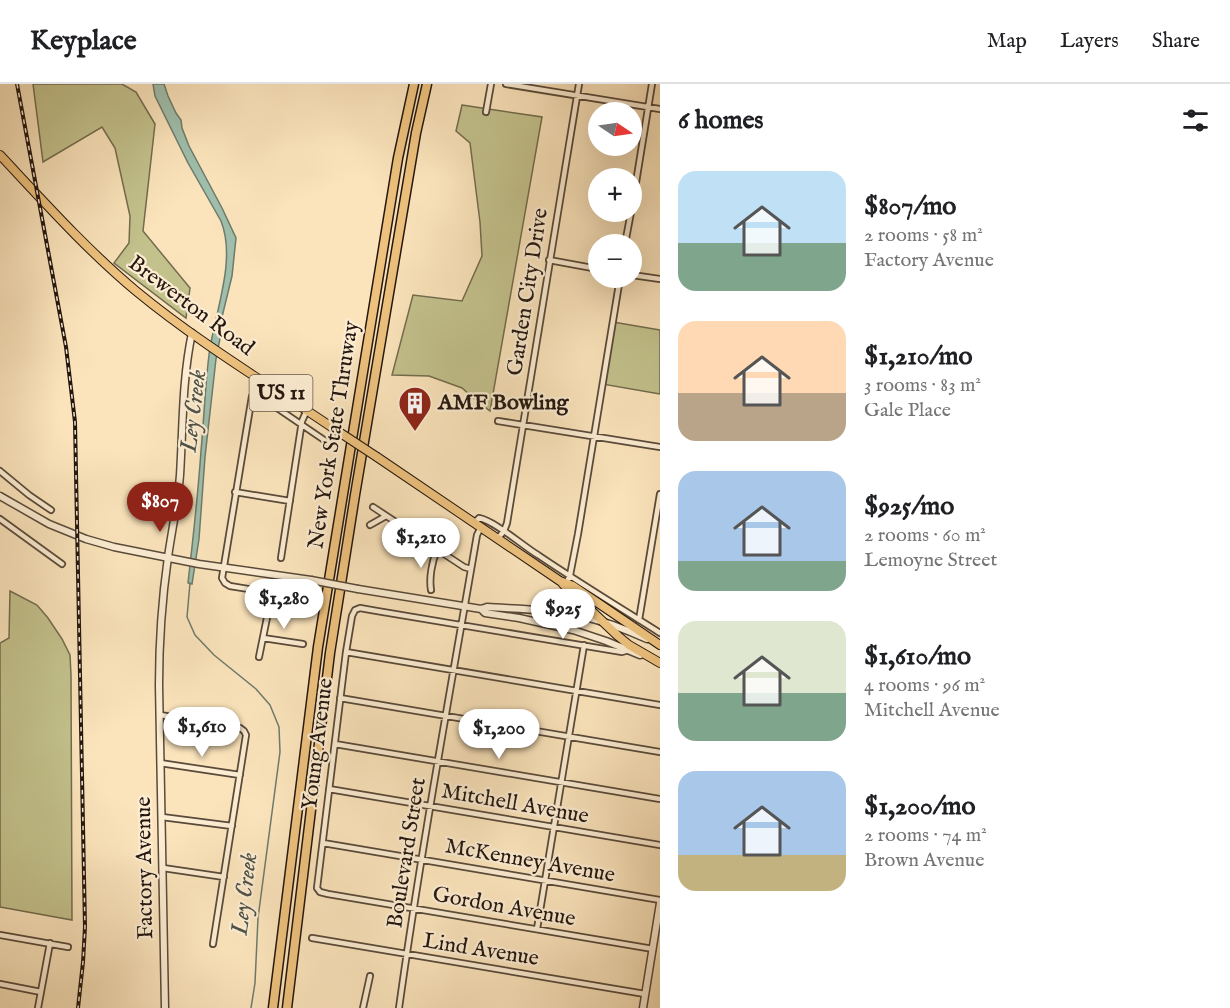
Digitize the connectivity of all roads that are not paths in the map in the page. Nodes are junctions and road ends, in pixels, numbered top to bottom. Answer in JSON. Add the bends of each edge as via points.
{"nodes":[{"id":1,"x":414,"y":84,"type":"edge"},
{"id":2,"x":427,"y":84,"type":"edge"},
{"id":3,"x":490,"y":84,"type":"edge"},
{"id":4,"x":506,"y":84,"type":"edge"},
{"id":5,"x":579,"y":84,"type":"edge"},
{"id":6,"x":652,"y":84,"type":"edge"},
{"id":7,"x":577,"y":96,"type":"junction"},
{"id":8,"x":648,"y":107,"type":"junction"},
{"id":9,"x":660,"y":109,"type":"edge"},
{"id":10,"x":486,"y":112,"type":"dead end"},
{"id":11,"x":0,"y":155,"type":"edge"},
{"id":12,"x":638,"y":168,"type":"edge"},
{"id":13,"x":549,"y":260,"type":"junction"},
{"id":14,"x":588,"y":267,"type":"edge"},
{"id":15,"x":642,"y":276,"type":"edge"},
{"id":16,"x":660,"y":279,"type":"edge"},
{"id":17,"x":618,"y":288,"type":"edge"},
{"id":18,"x":192,"y":333,"type":"junction"},
{"id":19,"x":307,"y":410,"type":"junction"},
{"id":20,"x":498,"y":421,"type":"dead end"},
{"id":21,"x":523,"y":424,"type":"junction"},
{"id":22,"x":302,"y":425,"type":"junction"},
{"id":23,"x":594,"y":437,"type":"junction"},
{"id":24,"x":330,"y":444,"type":"dead end"},
{"id":25,"x":660,"y":447,"type":"edge"},
{"id":26,"x":0,"y":471,"type":"edge"},
{"id":27,"x":235,"y":492,"type":"junction"},
{"id":28,"x":660,"y":494,"type":"edge"},
{"id":29,"x":0,"y":496,"type":"edge"},
{"id":30,"x":290,"y":501,"type":"junction"},
{"id":31,"x":373,"y":507,"type":"dead end"},
{"id":32,"x":51,"y":510,"type":"dead end"},
{"id":33,"x":386,"y":516,"type":"junction"},
{"id":34,"x":0,"y":519,"type":"edge"},
{"id":35,"x":370,"y":525,"type":"dead end"},
{"id":36,"x":478,"y":525,"type":"junction"},
{"id":37,"x":504,"y":531,"type":"junction"},
{"id":38,"x":498,"y":538,"type":"junction"},
{"id":39,"x":436,"y":550,"type":"junction"},
{"id":40,"x":168,"y":557,"type":"junction"},
{"id":41,"x":281,"y":558,"type":"dead end"},
{"id":42,"x":62,"y":564,"type":"dead end"},
{"id":43,"x":223,"y":568,"type":"junction"},
{"id":44,"x":471,"y":569,"type":"junction"},
{"id":45,"x":570,"y":575,"type":"junction"},
{"id":46,"x":563,"y":582,"type":"junction"},
{"id":47,"x":431,"y":590,"type":"dead end"},
{"id":48,"x":272,"y":593,"type":"junction"},
{"id":49,"x":309,"y":599,"type":"dead end"},
{"id":50,"x":464,"y":607,"type":"junction"},
{"id":51,"x":481,"y":609,"type":"junction"},
{"id":52,"x":639,"y":620,"type":"junction"},
{"id":53,"x":600,"y":621,"type":"junction"},
{"id":54,"x":461,"y":625,"type":"junction"},
{"id":55,"x":636,"y":632,"type":"junction"},
{"id":56,"x":660,"y":633,"type":"edge"},
{"id":57,"x":263,"y":638,"type":"junction"},
{"id":58,"x":303,"y":644,"type":"dead end"},
{"id":59,"x":584,"y":645,"type":"junction"},
{"id":60,"x":659,"y":645,"type":"edge"},
{"id":61,"x":629,"y":648,"type":"junction"},
{"id":62,"x":346,"y":651,"type":"junction"},
{"id":63,"x":259,"y":657,"type":"dead end"},
{"id":64,"x":657,"y":662,"type":"edge"},
{"id":65,"x":453,"y":670,"type":"junction"},
{"id":66,"x":577,"y":690,"type":"junction"},
{"id":67,"x":340,"y":698,"type":"junction"},
{"id":68,"x":660,"y":705,"type":"edge"},
{"id":69,"x":446,"y":715,"type":"junction"},
{"id":70,"x":159,"y":716,"type":"junction"},
{"id":71,"x":569,"y":736,"type":"junction"},
{"id":72,"x":335,"y":744,"type":"junction"},
{"id":73,"x":660,"y":752,"type":"edge"},
{"id":74,"x":438,"y":761,"type":"junction"},
{"id":75,"x":160,"y":763,"type":"junction"},
{"id":76,"x":240,"y":775,"type":"junction"},
{"id":77,"x":562,"y":782,"type":"junction"},
{"id":78,"x":329,"y":789,"type":"junction"},
{"id":79,"x":660,"y":799,"type":"edge"},
{"id":80,"x":431,"y":806,"type":"junction"},
{"id":81,"x":162,"y":817,"type":"junction"},
{"id":82,"x":232,"y":826,"type":"junction"},
{"id":83,"x":554,"y":827,"type":"junction"},
{"id":84,"x":323,"y":843,"type":"junction"},
{"id":85,"x":660,"y":845,"type":"edge"},
{"id":86,"x":422,"y":859,"type":"junction"},
{"id":87,"x":163,"y":868,"type":"junction"},
{"id":88,"x":224,"y":877,"type":"junction"},
{"id":89,"x":545,"y":880,"type":"junction"},
{"id":90,"x":317,"y":888,"type":"joint"},
{"id":91,"x":660,"y":901,"type":"edge"},
{"id":92,"x":414,"y":908,"type":"junction"},
{"id":93,"x":537,"y":929,"type":"junction"},
{"id":94,"x":0,"y":935,"type":"edge"},
{"id":95,"x":312,"y":938,"type":"dead end"},
{"id":96,"x":50,"y":943,"type":"junction"},
{"id":97,"x":213,"y":944,"type":"dead end"},
{"id":98,"x":68,"y":946,"type":"dead end"},
{"id":99,"x":652,"y":949,"type":"junction"},
{"id":100,"x":407,"y":955,"type":"junction"},
{"id":101,"x":370,"y":976,"type":"dead end"},
{"id":102,"x":0,"y":984,"type":"edge"},
{"id":103,"x":41,"y":992,"type":"junction"},
{"id":104,"x":645,"y":994,"type":"junction"},
{"id":105,"x":38,"y":1008,"type":"edge"},
{"id":106,"x":165,"y":1008,"type":"edge"},
{"id":107,"x":273,"y":1008,"type":"edge"},
{"id":108,"x":287,"y":1008,"type":"edge"},
{"id":109,"x":363,"y":1008,"type":"edge"},
{"id":110,"x":399,"y":1008,"type":"edge"},
{"id":111,"x":643,"y":1008,"type":"edge"}],
"edges":[{"from":1,"to":107,"type":"highway","name":"New York State Thruway","via":[[398,158],[318,647]]},
{"from":2,"to":108,"type":"highway","name":"New York State Thruway","via":[[330,653]]},
{"from":3,"to":10,"type":"street"},
{"from":4,"to":7,"type":"street"},
{"from":5,"to":7,"type":"street","name":"Garden City Drive"},
{"from":6,"to":8,"type":"street"},
{"from":7,"to":8,"type":"street"},
{"from":7,"to":13,"type":"street","name":"Garden City Drive"},
{"from":8,"to":9,"type":"street"},
{"from":8,"to":12,"type":"street"},
{"from":11,"to":18,"type":"main road","name":"Brewerton Road","number":"US 11","via":[[111,269]]},
{"from":13,"to":14,"type":"street"},
{"from":13,"to":21,"type":"street","name":"Garden City Drive"},
{"from":15,"to":16,"type":"street"},
{"from":17,"to":23,"type":"street"},
{"from":18,"to":19,"type":"main road","name":"Brewerton Road","number":"US 11"},
{"from":18,"to":40,"type":"street","name":"Factory Avenue","via":[[180,475]]},
{"from":19,"to":22,"type":"street"},
{"from":19,"to":36,"type":"main road","name":"Brewerton Road","number":"US 11","bridge":true},
{"from":20,"to":21,"type":"street"},
{"from":21,"to":23,"type":"street"},
{"from":21,"to":37,"type":"street","name":"Garden City Drive"},
{"from":22,"to":24,"type":"street"},
{"from":22,"to":27,"type":"street","via":[[258,395],[252,396]]},
{"from":22,"to":30,"type":"street"},
{"from":23,"to":25,"type":"street"},
{"from":23,"to":45,"type":"street"},
{"from":26,"to":32,"type":"street"},
{"from":27,"to":30,"type":"street"},
{"from":27,"to":43,"type":"street"},
{"from":28,"to":52,"type":"street"},
{"from":29,"to":40,"type":"street","via":[[34,517],[86,539]]},
{"from":30,"to":41,"type":"street"},
{"from":31,"to":33,"type":"street"},
{"from":33,"to":35,"type":"street"},
{"from":33,"to":39,"type":"street"},
{"from":34,"to":42,"type":"street"},
{"from":36,"to":37,"type":"street","via":[[482,518]]},
{"from":36,"to":38,"type":"main road","name":"Brewerton Road","number":"US 11"},
{"from":36,"to":44,"type":"street","name":"Boulevard Street"},
{"from":37,"to":38,"type":"street","name":"Garden City Drive"},
{"from":37,"to":45,"type":"street"},
{"from":38,"to":46,"type":"main road","name":"Brewerton Road","number":"US 11"},
{"from":39,"to":44,"type":"street"},
{"from":39,"to":47,"type":"street"},
{"from":40,"to":43,"type":"street"},
{"from":40,"to":70,"type":"street","name":"Factory Avenue","via":[[159,641]]},
{"from":43,"to":48,"type":"street","via":[[222,578],[227,585]]},
{"from":43,"to":50,"type":"street","bridge":true},
{"from":44,"to":50,"type":"street","name":"Boulevard Street"},
{"from":45,"to":46,"type":"street"},
{"from":45,"to":52,"type":"street"},
{"from":46,"to":53,"type":"main road","name":"Brewerton Road","number":"US 11"},
{"from":46,"to":55,"type":"main road","name":"Brewerton Road","number":"US 11"},
{"from":48,"to":49,"type":"street"},
{"from":48,"to":57,"type":"street"},
{"from":50,"to":51,"type":"street"},
{"from":50,"to":54,"type":"street","name":"Boulevard Street"},
{"from":51,"to":53,"type":"street","via":[[543,611]]},
{"from":51,"to":61,"type":"street","via":[[485,613],[573,630]]},
{"from":52,"to":55,"type":"street"},
{"from":52,"to":56,"type":"street"},
{"from":53,"to":55,"type":"street"},
{"from":53,"to":61,"type":"main road","name":"Brewerton Road","number":"US 11"},
{"from":54,"to":59,"type":"street"},
{"from":54,"to":62,"type":"street","name":"Young Avenue","via":[[355,610]]},
{"from":54,"to":65,"type":"street","name":"Boulevard Street"},
{"from":55,"to":60,"type":"main road","name":"Brewerton Road","number":"US 11"},
{"from":55,"to":61,"type":"street"},
{"from":57,"to":58,"type":"street"},
{"from":57,"to":63,"type":"street"},
{"from":59,"to":61,"type":"street","via":[[622,652]]},
{"from":59,"to":66,"type":"street"},
{"from":61,"to":64,"type":"main road","name":"Brewerton Road","number":"US 11"},
{"from":62,"to":65,"type":"street"},
{"from":62,"to":67,"type":"street","name":"Young Avenue"},
{"from":65,"to":66,"type":"street"},
{"from":65,"to":69,"type":"street","name":"Boulevard Street"},
{"from":66,"to":68,"type":"street"},
{"from":66,"to":71,"type":"street"},
{"from":67,"to":69,"type":"street"},
{"from":67,"to":72,"type":"street","name":"Young Avenue"},
{"from":69,"to":71,"type":"street"},
{"from":69,"to":74,"type":"street","name":"Boulevard Street"},
{"from":70,"to":75,"type":"street","name":"Factory Avenue"},
{"from":70,"to":76,"type":"street","via":[[244,730]]},
{"from":71,"to":73,"type":"street"},
{"from":71,"to":77,"type":"street"},
{"from":72,"to":74,"type":"street"},
{"from":72,"to":78,"type":"street","name":"Young Avenue"},
{"from":74,"to":77,"type":"street"},
{"from":74,"to":80,"type":"street","name":"Boulevard Street"},
{"from":75,"to":76,"type":"street"},
{"from":75,"to":81,"type":"street","name":"Factory Avenue"},
{"from":76,"to":82,"type":"street"},
{"from":77,"to":79,"type":"street"},
{"from":77,"to":83,"type":"street"},
{"from":78,"to":80,"type":"street","name":"Mitchell Avenue"},
{"from":78,"to":84,"type":"street","name":"Young Avenue"},
{"from":80,"to":83,"type":"street","name":"Mitchell Avenue"},
{"from":80,"to":86,"type":"street","name":"Boulevard Street"},
{"from":81,"to":82,"type":"street"},
{"from":81,"to":87,"type":"street","name":"Factory Avenue"},
{"from":82,"to":88,"type":"street"},
{"from":83,"to":85,"type":"street","name":"Mitchell Avenue"},
{"from":83,"to":89,"type":"street"},
{"from":84,"to":86,"type":"street","name":"McKenney Avenue"},
{"from":84,"to":90,"type":"street","name":"Young Avenue"},
{"from":86,"to":89,"type":"street","name":"McKenney Avenue"},
{"from":86,"to":92,"type":"street","name":"Boulevard Street"},
{"from":87,"to":88,"type":"street"},
{"from":87,"to":106,"type":"street","name":"Factory Avenue"},
{"from":88,"to":97,"type":"street"},
{"from":89,"to":91,"type":"street","name":"McKenney Avenue"},
{"from":89,"to":93,"type":"street"},
{"from":90,"to":92,"type":"street","name":"Gordon Avenue","via":[[327,894]]},
{"from":91,"to":99,"type":"street"},
{"from":92,"to":93,"type":"street","name":"Gordon Avenue"},
{"from":92,"to":100,"type":"street","name":"Boulevard Street"},
{"from":93,"to":99,"type":"street","name":"Gordon Avenue"},
{"from":94,"to":96,"type":"street"},
{"from":95,"to":100,"type":"street","name":"Lind Avenue"},
{"from":96,"to":98,"type":"street"},
{"from":96,"to":103,"type":"street"},
{"from":99,"to":104,"type":"street"},
{"from":100,"to":104,"type":"street","name":"Lind Avenue"},
{"from":100,"to":110,"type":"street","name":"Boulevard Street"},
{"from":101,"to":109,"type":"street"},
{"from":102,"to":103,"type":"street"},
{"from":103,"to":105,"type":"street"},
{"from":104,"to":111,"type":"street"}]}
